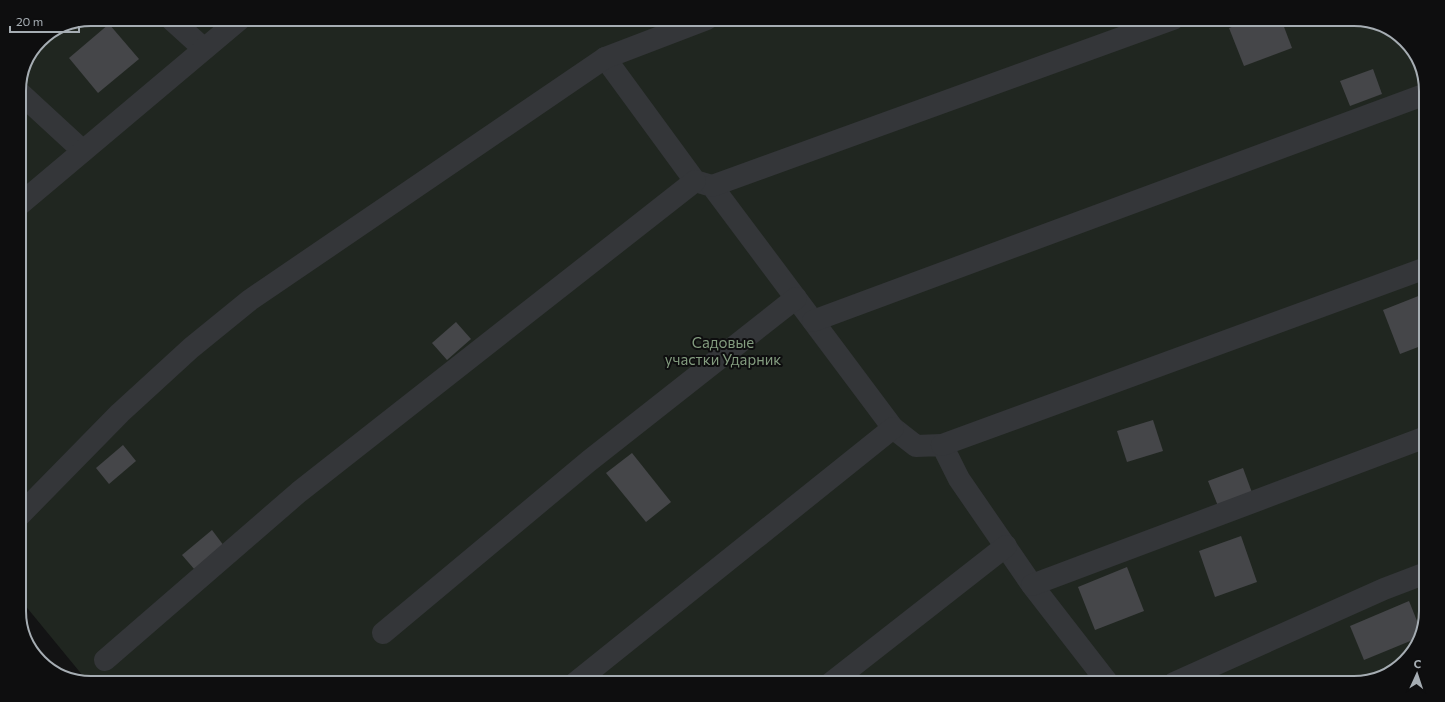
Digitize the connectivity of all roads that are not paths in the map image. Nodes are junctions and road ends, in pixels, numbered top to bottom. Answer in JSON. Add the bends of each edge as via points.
{"nodes":[{"id":1,"x":179,"y":26,"type":"edge"},
{"id":2,"x":232,"y":26,"type":"edge"},
{"id":3,"x":689,"y":26,"type":"edge"},
{"id":4,"x":1153,"y":26,"type":"edge"},
{"id":5,"x":204,"y":49,"type":"junction"},
{"id":6,"x":605,"y":58,"type":"junction"},
{"id":7,"x":1419,"y":97,"type":"edge"},
{"id":8,"x":26,"y":98,"type":"edge"},
{"id":9,"x":83,"y":151,"type":"junction"},
{"id":10,"x":704,"y":184,"type":"junction"},
{"id":11,"x":26,"y":199,"type":"edge"},
{"id":12,"x":1419,"y":271,"type":"edge"},
{"id":13,"x":796,"y":298,"type":"junction"},
{"id":14,"x":813,"y":321,"type":"junction"},
{"id":15,"x":893,"y":428,"type":"junction"},
{"id":16,"x":1419,"y":440,"type":"edge"},
{"id":17,"x":942,"y":445,"type":"junction"},
{"id":18,"x":26,"y":509,"type":"edge"},
{"id":19,"x":1006,"y":546,"type":"junction"},
{"id":20,"x":1419,"y":576,"type":"edge"},
{"id":21,"x":1032,"y":584,"type":"junction"},
{"id":22,"x":383,"y":633,"type":"dead end"},
{"id":23,"x":105,"y":660,"type":"dead end"},
{"id":24,"x":584,"y":676,"type":"edge"},
{"id":25,"x":840,"y":676,"type":"edge"},
{"id":26,"x":1103,"y":676,"type":"edge"},
{"id":27,"x":1190,"y":676,"type":"edge"}],
"edges":[{"from":1,"to":5,"type":"lane"},
{"from":2,"to":5,"type":"lane"},
{"from":3,"to":6,"type":"lane"},
{"from":4,"to":10,"type":"lane"},
{"from":5,"to":9,"type":"lane"},
{"from":6,"to":10,"type":"lane"},
{"from":6,"to":18,"type":"lane","via":[[250,300],[191,348],[120,413]]},
{"from":7,"to":14,"type":"lane"},
{"from":8,"to":9,"type":"lane"},
{"from":9,"to":11,"type":"lane"},
{"from":10,"to":13,"type":"lane"},
{"from":10,"to":23,"type":"lane","via":[[299,492]]},
{"from":12,"to":17,"type":"lane"},
{"from":13,"to":14,"type":"lane"},
{"from":13,"to":22,"type":"lane","via":[[589,461]]},
{"from":14,"to":15,"type":"lane"},
{"from":15,"to":17,"type":"lane","via":[[916,446]]},
{"from":15,"to":24,"type":"lane"},
{"from":16,"to":21,"type":"lane"},
{"from":17,"to":19,"type":"lane","via":[[959,479]]},
{"from":19,"to":21,"type":"lane"},
{"from":19,"to":25,"type":"lane"},
{"from":20,"to":27,"type":"lane"},
{"from":21,"to":26,"type":"lane"}]}
